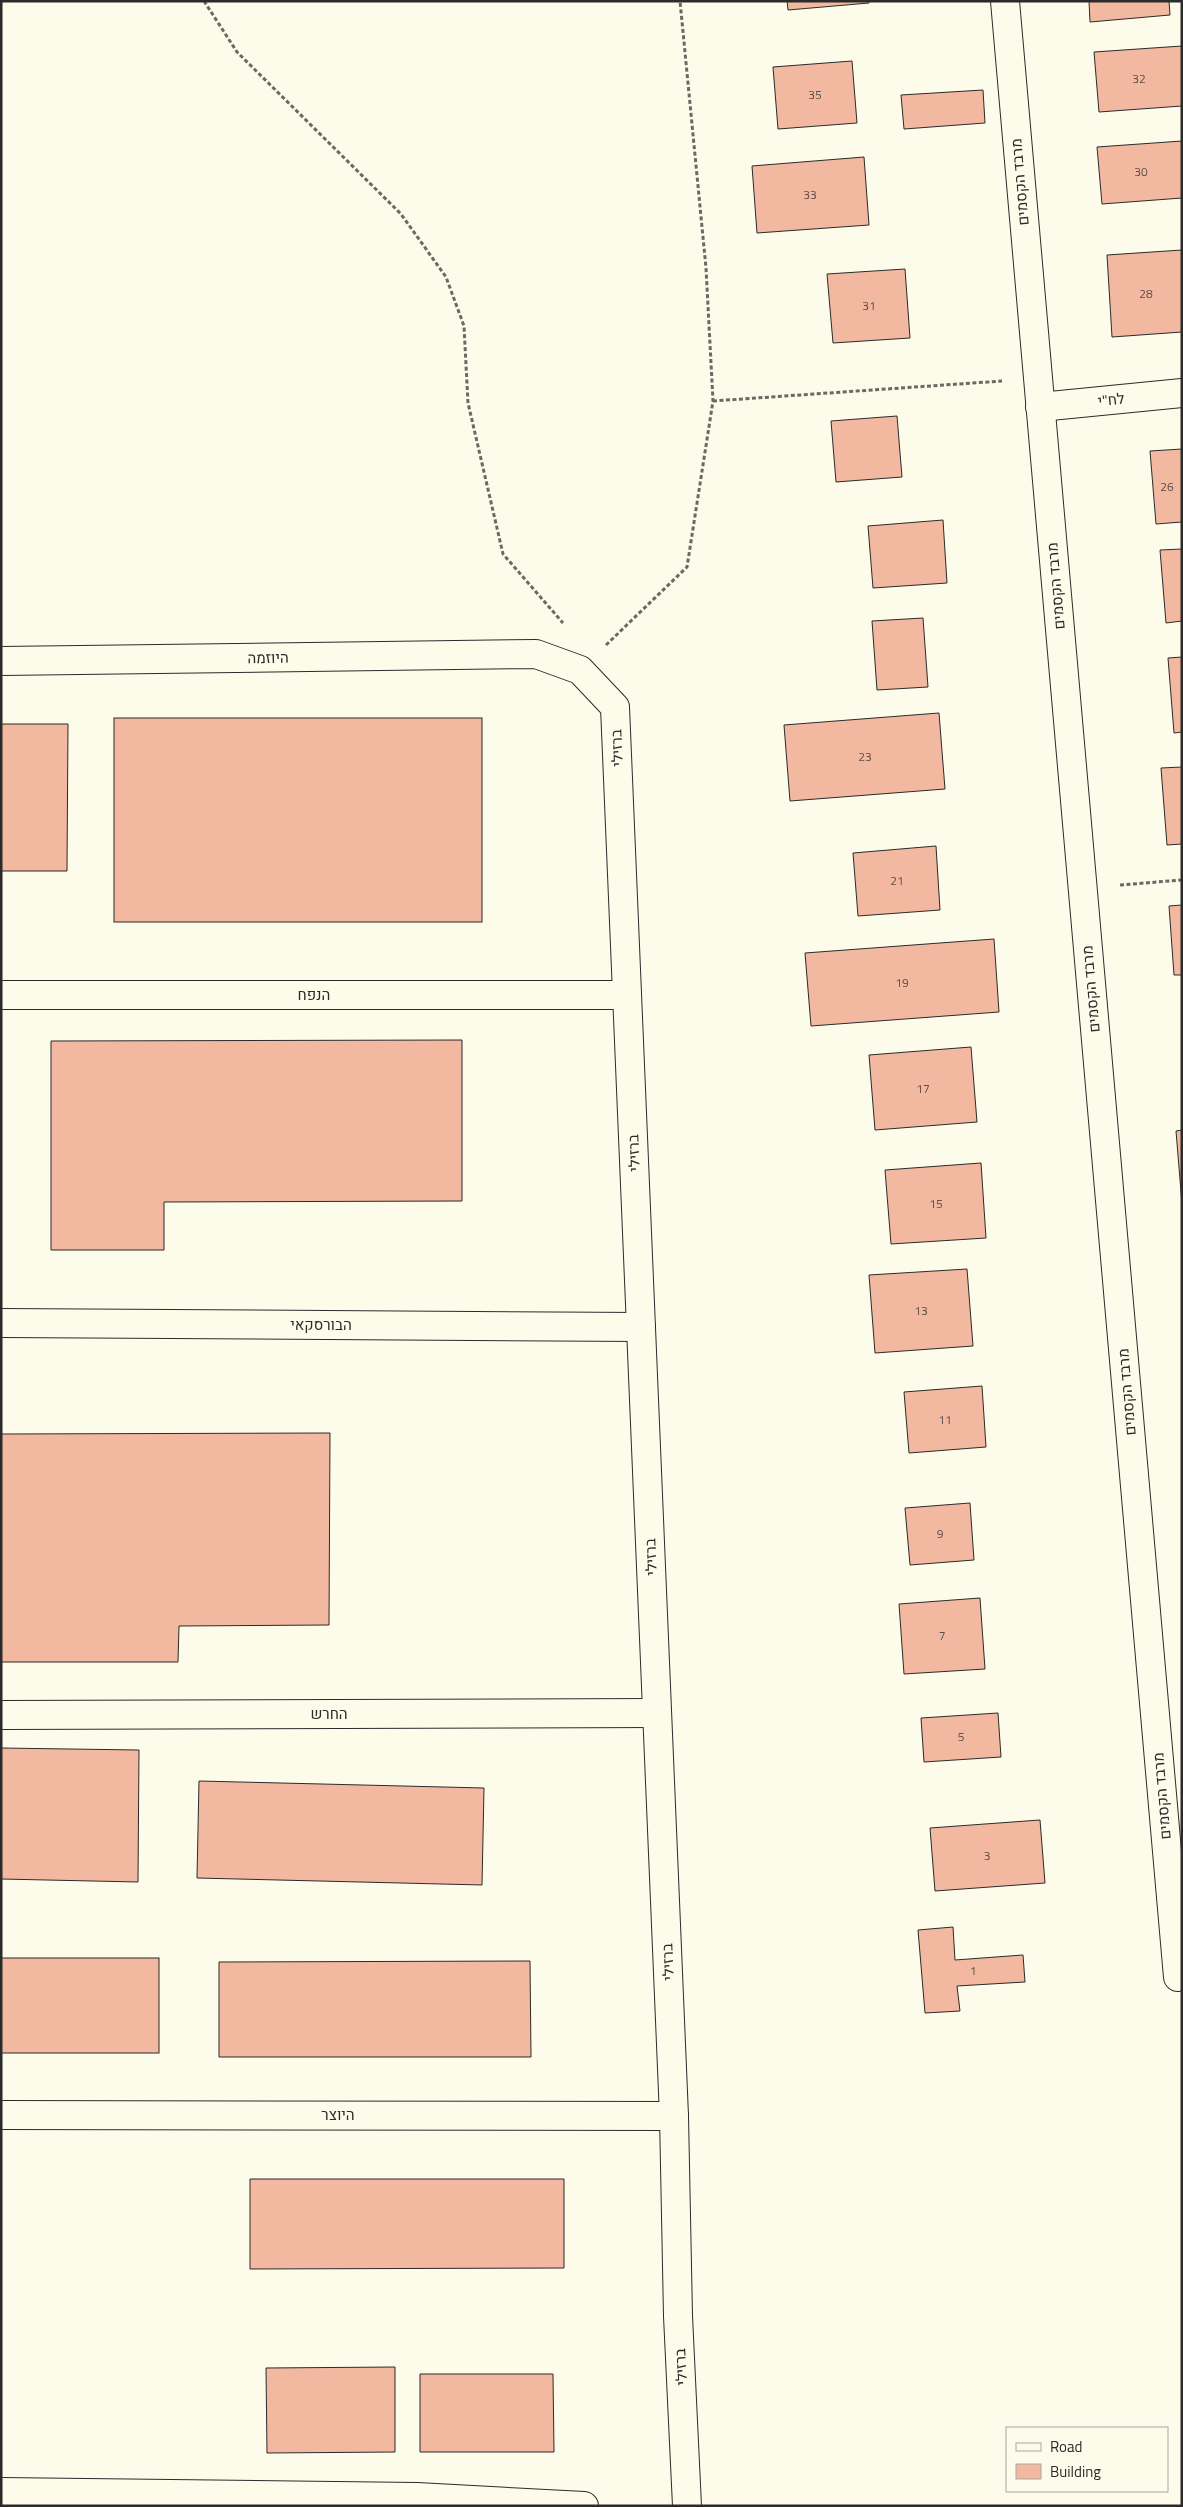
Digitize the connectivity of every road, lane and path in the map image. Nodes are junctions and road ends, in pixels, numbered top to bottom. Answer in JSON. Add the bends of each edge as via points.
{"nodes":[{"id":1,"x":204,"y":1,"type":"edge"},
{"id":2,"x":680,"y":1,"type":"edge"},
{"id":3,"x":1005,"y":1,"type":"edge"},
{"id":4,"x":1037,"y":378,"type":"junction"},
{"id":5,"x":1182,"y":392,"type":"edge"},
{"id":6,"x":714,"y":401,"type":"junction"},
{"id":7,"x":1040,"y":407,"type":"junction"},
{"id":8,"x":567,"y":628,"type":"dead end"},
{"id":9,"x":536,"y":654,"type":"joint"},
{"id":10,"x":1,"y":661,"type":"edge"},
{"id":11,"x":580,"y":670,"type":"junction"},
{"id":12,"x":1182,"y":880,"type":"edge"},
{"id":13,"x":1082,"y":888,"type":"junction"},
{"id":14,"x":1,"y":995,"type":"edge"},
{"id":15,"x":628,"y":995,"type":"junction"},
{"id":16,"x":1,"y":1322,"type":"edge"},
{"id":17,"x":641,"y":1327,"type":"junction"},
{"id":18,"x":657,"y":1712,"type":"junction"},
{"id":19,"x":1,"y":1715,"type":"edge"},
{"id":20,"x":1180,"y":1977,"type":"edge"},
{"id":21,"x":1,"y":2115,"type":"edge"},
{"id":22,"x":674,"y":2116,"type":"junction"},
{"id":23,"x":1,"y":2492,"type":"edge"},
{"id":24,"x":584,"y":2506,"type":"edge"},
{"id":25,"x":688,"y":2506,"type":"edge"}],
"edges":[{"from":1,"to":8,"type":"path","via":[[237,52],[402,214],[446,277],[464,326],[468,403],[503,554]]},
{"from":2,"to":6,"type":"path","via":[[706,268]]},
{"from":3,"to":4,"type":"street","name":"מרבד הקסמים"},
{"from":4,"to":6,"type":"path"},
{"from":4,"to":7,"type":"street","name":"מרבד הקסמים"},
{"from":5,"to":7,"type":"street","name":"לח\"י"},
{"from":6,"to":11,"type":"path","via":[[687,567]]},
{"from":7,"to":13,"type":"street","name":"מרבד הקסמים"},
{"from":9,"to":10,"type":"street","name":"היוזמה"},
{"from":9,"to":11,"type":"street","name":"ברזילי"},
{"from":11,"to":15,"type":"street","name":"ברזילי","via":[[615,707]]},
{"from":12,"to":13,"type":"path"},
{"from":13,"to":20,"type":"street","name":"מרבד הקסמים"},
{"from":14,"to":15,"type":"street","name":"הנפח"},
{"from":15,"to":17,"type":"street","name":"ברזילי"},
{"from":16,"to":17,"type":"street","name":"הבורסקאי"},
{"from":17,"to":18,"type":"street","name":"ברזילי"},
{"from":18,"to":19,"type":"street","name":"החרש"},
{"from":18,"to":22,"type":"street","name":"ברזילי"},
{"from":21,"to":22,"type":"street","name":"היוצר"},
{"from":22,"to":25,"type":"street","name":"ברזילי","via":[[678,2316]]},
{"from":23,"to":24,"type":"street","via":[[417,2497]]}]}
